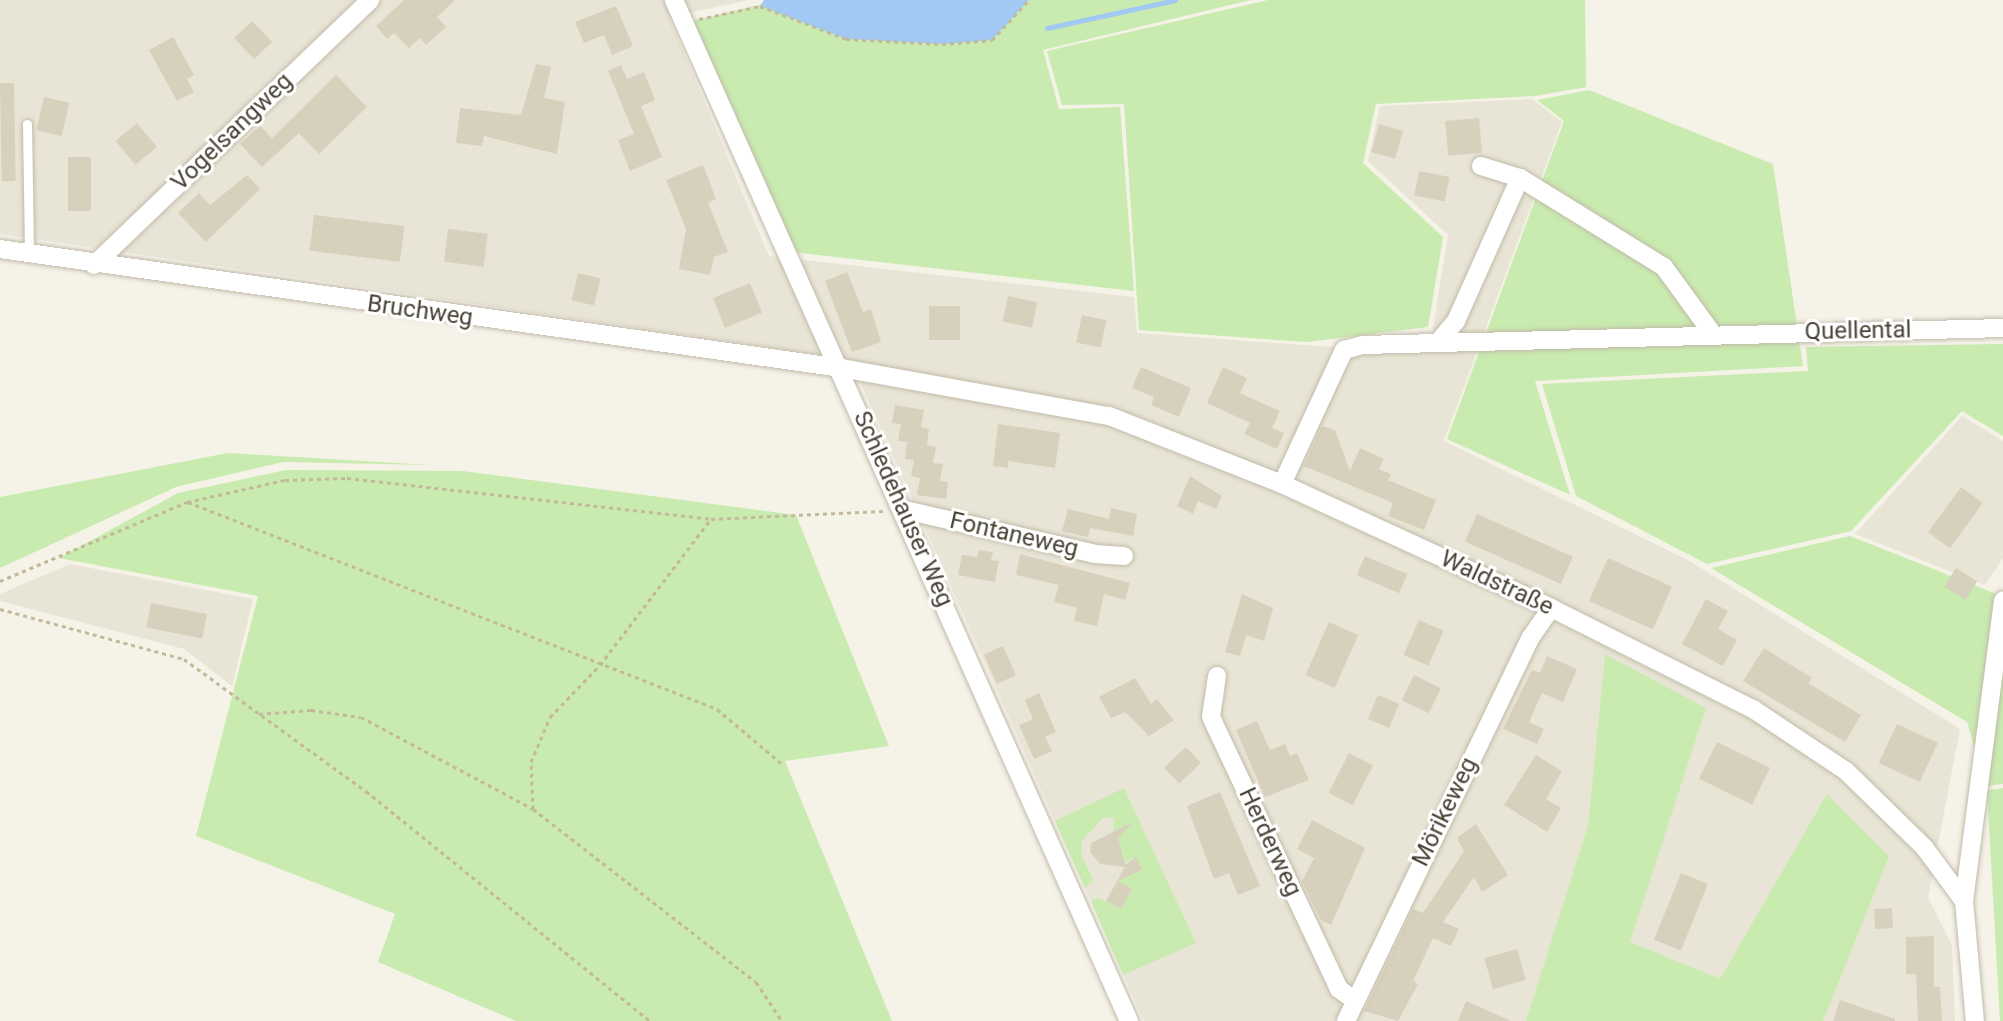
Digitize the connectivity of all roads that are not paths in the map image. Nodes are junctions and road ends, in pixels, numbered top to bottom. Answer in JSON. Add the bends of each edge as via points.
{"nodes":[{"id":1,"x":370,"y":0,"type":"edge"},
{"id":2,"x":674,"y":0,"type":"edge"},
{"id":3,"x":27,"y":124,"type":"dead end"},
{"id":4,"x":1481,"y":166,"type":"dead end"},
{"id":5,"x":1520,"y":178,"type":"junction"},
{"id":6,"x":0,"y":249,"type":"edge"},
{"id":7,"x":29,"y":254,"type":"junction"},
{"id":8,"x":94,"y":265,"type":"junction"},
{"id":9,"x":2003,"y":328,"type":"edge"},
{"id":10,"x":1712,"y":333,"type":"junction"},
{"id":11,"x":1440,"y":340,"type":"junction"},
{"id":12,"x":841,"y":368,"type":"junction"},
{"id":13,"x":1282,"y":484,"type":"junction"},
{"id":14,"x":905,"y":510,"type":"junction"},
{"id":15,"x":1124,"y":556,"type":"dead end"},
{"id":16,"x":2003,"y":601,"type":"edge"},
{"id":17,"x":1551,"y":608,"type":"junction"},
{"id":18,"x":1217,"y":676,"type":"dead end"},
{"id":19,"x":1964,"y":901,"type":"junction"},
{"id":20,"x":1351,"y":1015,"type":"edge"},
{"id":21,"x":1129,"y":1021,"type":"edge"},
{"id":22,"x":1975,"y":1021,"type":"edge"}],
"edges":[{"from":1,"to":8,"type":"street","name":"Vogelsangweg"},
{"from":2,"to":12,"type":"street","name":"Schledehauser Weg","via":[[783,251]]},
{"from":3,"to":7,"type":"lane"},
{"from":4,"to":5,"type":"street"},
{"from":5,"to":10,"type":"street","via":[[1664,267]]},
{"from":5,"to":11,"type":"street","via":[[1456,321]]},
{"from":6,"to":7,"type":"street","name":"Bruchweg"},
{"from":7,"to":8,"type":"street","name":"Bruchweg"},
{"from":8,"to":12,"type":"street","name":"Bruchweg"},
{"from":9,"to":10,"type":"street","name":"Quellental"},
{"from":10,"to":11,"type":"street","name":"Quellental"},
{"from":11,"to":13,"type":"street","name":"Quellental","via":[[1344,350]]},
{"from":12,"to":13,"type":"street","name":"Waldstraße","via":[[1109,416]]},
{"from":12,"to":14,"type":"street","name":"Schledehauser Weg"},
{"from":13,"to":17,"type":"street","name":"Waldstraße"},
{"from":14,"to":15,"type":"street","name":"Fontaneweg","via":[[1095,554]]},
{"from":14,"to":21,"type":"street","name":"Schledehauser Weg","via":[[1081,897]]},
{"from":16,"to":19,"type":"street"},
{"from":17,"to":19,"type":"street","name":"Waldstraße","via":[[1753,709],[1846,771],[1924,847]]},
{"from":17,"to":20,"type":"street","name":"Mörikeweg","via":[[1531,637]]},
{"from":18,"to":20,"type":"street","name":"Herderweg","via":[[1211,717]]},
{"from":19,"to":22,"type":"street"}]}
